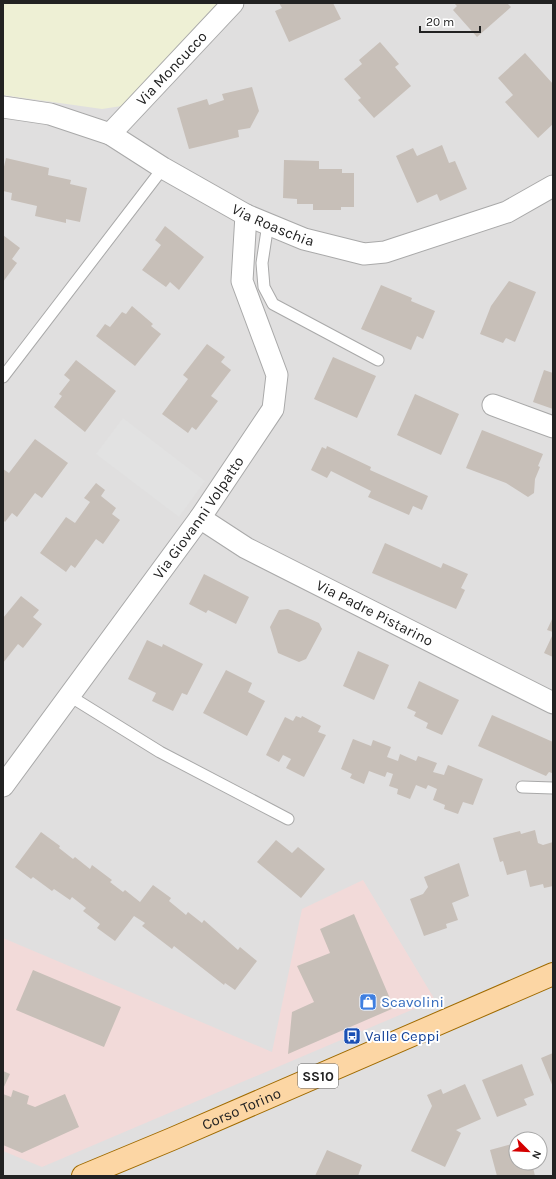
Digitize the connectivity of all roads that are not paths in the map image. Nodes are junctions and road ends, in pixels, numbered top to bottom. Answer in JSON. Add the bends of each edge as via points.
{"nodes":[{"id":1,"x":233,"y":3,"type":"edge"},
{"id":2,"x":3,"y":107,"type":"edge"},
{"id":3,"x":110,"y":134,"type":"junction"},
{"id":4,"x":163,"y":168,"type":"junction"},
{"id":5,"x":553,"y":186,"type":"edge"},
{"id":6,"x":246,"y":215,"type":"junction"},
{"id":7,"x":268,"y":224,"type":"junction"},
{"id":8,"x":378,"y":360,"type":"dead end"},
{"id":9,"x":3,"y":377,"type":"edge"},
{"id":10,"x":493,"y":405,"type":"dead end"},
{"id":11,"x":553,"y":427,"type":"edge"},
{"id":12,"x":200,"y":518,"type":"junction"},
{"id":13,"x":68,"y":695,"type":"junction"},
{"id":14,"x":553,"y":703,"type":"edge"},
{"id":15,"x":3,"y":786,"type":"edge"},
{"id":16,"x":522,"y":787,"type":"dead end"},
{"id":17,"x":553,"y":788,"type":"edge"},
{"id":18,"x":288,"y":819,"type":"dead end"},
{"id":19,"x":553,"y":974,"type":"edge"},
{"id":20,"x":83,"y":1176,"type":"edge"}],
"edges":[{"from":1,"to":3,"type":"street","name":"Via Moncucco"},
{"from":2,"to":3,"type":"street","name":"Via Roaschia","via":[[50,114]]},
{"from":3,"to":4,"type":"street","name":"Via Roaschia"},
{"from":4,"to":6,"type":"street","name":"Via Roaschia"},
{"from":4,"to":9,"type":"lane"},
{"from":5,"to":7,"type":"street","name":"Via Roaschia","via":[[507,212],[385,252],[364,254],[332,247]]},
{"from":6,"to":7,"type":"street","name":"Via Roaschia"},
{"from":6,"to":12,"type":"street","name":"Via Giovanni Volpatto","via":[[242,281],[277,375],[273,409]]},
{"from":7,"to":8,"type":"lane","via":[[262,263],[264,287],[273,304]]},
{"from":10,"to":11,"type":"street"},
{"from":12,"to":13,"type":"street","name":"Via Giovanni Volpatto"},
{"from":12,"to":14,"type":"street","name":"Via Padre Pistarino","via":[[246,548]]},
{"from":13,"to":15,"type":"street","name":"Via Giovanni Volpatto"},
{"from":13,"to":18,"type":"lane","via":[[160,752]]},
{"from":16,"to":17,"type":"lane"},
{"from":19,"to":20,"type":"main road","name":"Corso Torino","number":"SS10","via":[[172,1140]]}]}
